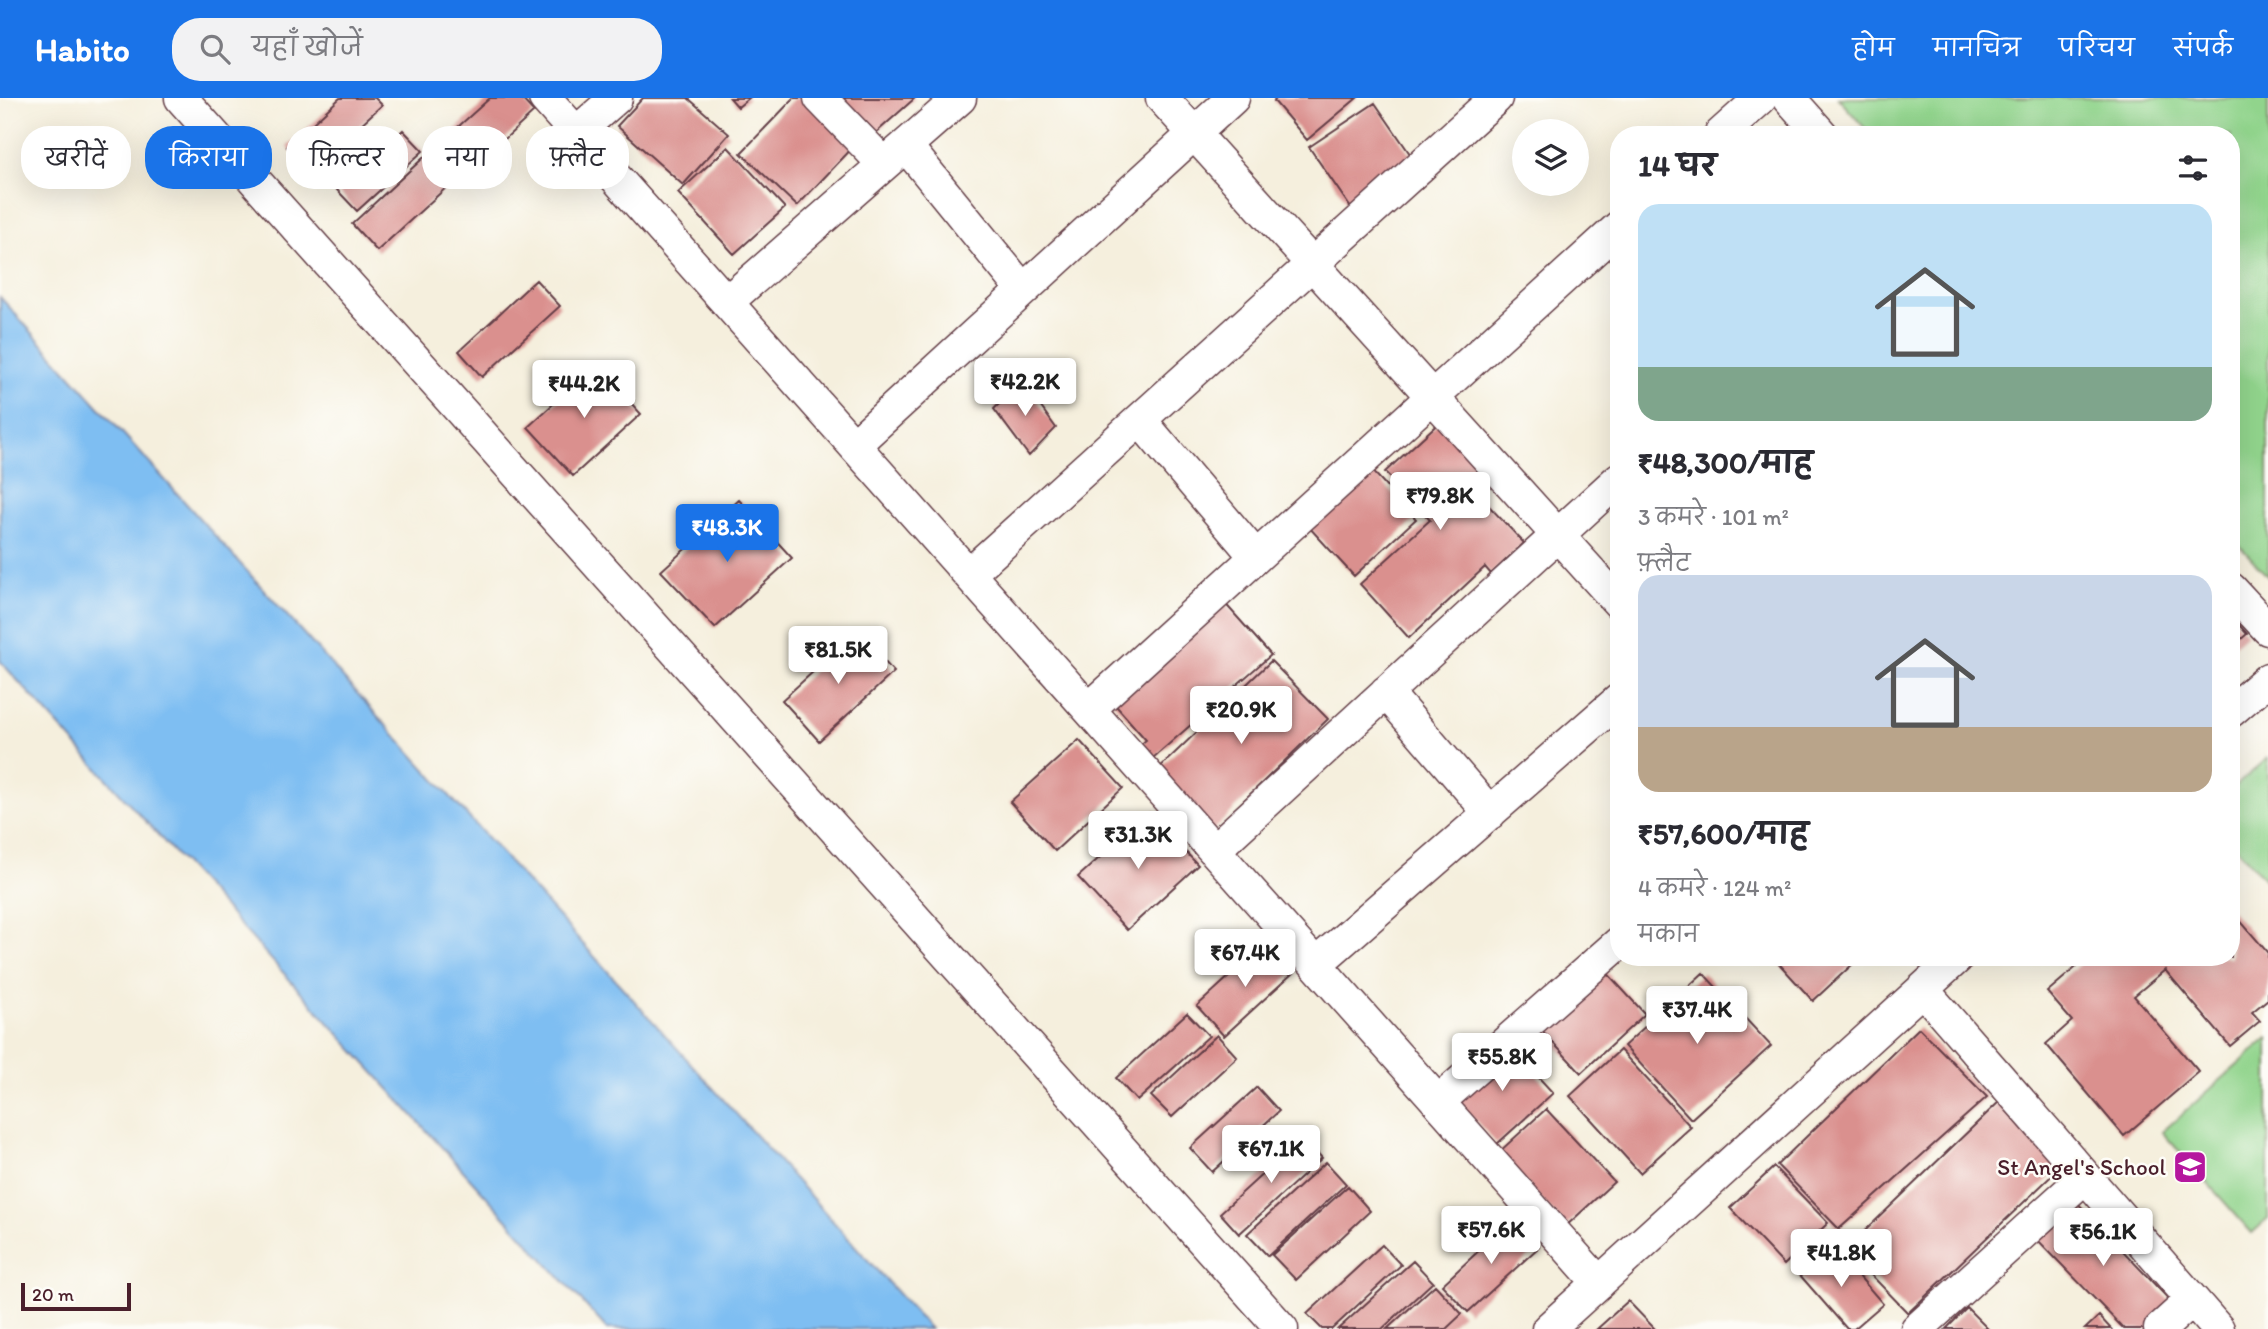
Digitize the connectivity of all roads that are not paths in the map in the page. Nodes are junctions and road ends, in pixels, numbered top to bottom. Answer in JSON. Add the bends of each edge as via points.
{"nodes":[{"id":1,"x":181,"y":98,"type":"edge"},
{"id":2,"x":545,"y":98,"type":"edge"},
{"id":3,"x":617,"y":98,"type":"edge"},
{"id":4,"x":820,"y":98,"type":"edge"},
{"id":5,"x":960,"y":98,"type":"edge"},
{"id":6,"x":1162,"y":98,"type":"edge"},
{"id":7,"x":1233,"y":98,"type":"edge"},
{"id":8,"x":1496,"y":98,"type":"edge"},
{"id":9,"x":1761,"y":98,"type":"edge"},
{"id":10,"x":1789,"y":98,"type":"edge"},
{"id":11,"x":569,"y":126,"type":"edge"},
{"id":12,"x":585,"y":126,"type":"edge"},
{"id":13,"x":1730,"y":126,"type":"edge"},
{"id":14,"x":1814,"y":126,"type":"edge"},
{"id":15,"x":1194,"y":134,"type":"junction"},
{"id":16,"x":895,"y":155,"type":"junction"},
{"id":17,"x":625,"y":189,"type":"edge"},
{"id":18,"x":1610,"y":247,"type":"edge"},
{"id":19,"x":1312,"y":264,"type":"junction"},
{"id":20,"x":1023,"y":290,"type":"junction"},
{"id":21,"x":727,"y":303,"type":"junction"},
{"id":22,"x":1432,"y":397,"type":"junction"},
{"id":23,"x":1140,"y":420,"type":"junction"},
{"id":24,"x":854,"y":445,"type":"junction"},
{"id":25,"x":1610,"y":487,"type":"edge"},
{"id":26,"x":1557,"y":535,"type":"junction"},
{"id":27,"x":1256,"y":557,"type":"junction"},
{"id":28,"x":969,"y":574,"type":"junction"},
{"id":29,"x":1610,"y":593,"type":"edge"},
{"id":30,"x":2240,"y":599,"type":"edge"},
{"id":31,"x":2268,"y":629,"type":"edge"},
{"id":32,"x":2268,"y":679,"type":"edge"},
{"id":33,"x":1386,"y":692,"type":"junction"},
{"id":34,"x":2240,"y":703,"type":"edge"},
{"id":35,"x":1610,"y":708,"type":"edge"},
{"id":36,"x":1088,"y":709,"type":"junction"},
{"id":37,"x":1490,"y":813,"type":"junction"},
{"id":38,"x":1214,"y":850,"type":"junction"},
{"id":39,"x":1610,"y":951,"type":"edge"},
{"id":40,"x":1316,"y":964,"type":"junction"},
{"id":41,"x":1948,"y":966,"type":"edge"},
{"id":42,"x":1923,"y":990,"type":"junction"},
{"id":43,"x":1438,"y":1102,"type":"junction"},
{"id":44,"x":2085,"y":1177,"type":"junction"},
{"id":45,"x":1599,"y":1283,"type":"junction"},
{"id":46,"x":2192,"y":1300,"type":"junction"},
{"id":47,"x":1282,"y":1329,"type":"edge"},
{"id":48,"x":1548,"y":1329,"type":"edge"},
{"id":49,"x":1917,"y":1329,"type":"edge"},
{"id":50,"x":2160,"y":1329,"type":"edge"},
{"id":51,"x":2218,"y":1329,"type":"edge"}],
"edges":[{"from":1,"to":47,"type":"street"},
{"from":2,"to":11,"type":"street"},
{"from":3,"to":12,"type":"street"},
{"from":4,"to":16,"type":"street"},
{"from":5,"to":16,"type":"street"},
{"from":6,"to":15,"type":"street"},
{"from":7,"to":15,"type":"street"},
{"from":8,"to":19,"type":"street"},
{"from":9,"to":13,"type":"street"},
{"from":10,"to":14,"type":"street"},
{"from":15,"to":19,"type":"street"},
{"from":15,"to":20,"type":"street"},
{"from":16,"to":20,"type":"street"},
{"from":16,"to":21,"type":"street"},
{"from":17,"to":21,"type":"street"},
{"from":18,"to":22,"type":"street"},
{"from":19,"to":22,"type":"street"},
{"from":19,"to":23,"type":"street"},
{"from":20,"to":24,"type":"street"},
{"from":21,"to":24,"type":"street"},
{"from":22,"to":26,"type":"street"},
{"from":22,"to":27,"type":"street"},
{"from":23,"to":27,"type":"street"},
{"from":23,"to":28,"type":"street"},
{"from":24,"to":28,"type":"street"},
{"from":25,"to":26,"type":"street"},
{"from":26,"to":29,"type":"street"},
{"from":26,"to":33,"type":"street"},
{"from":27,"to":36,"type":"street"},
{"from":28,"to":36,"type":"street"},
{"from":30,"to":31,"type":"street"},
{"from":32,"to":34,"type":"street"},
{"from":33,"to":37,"type":"street"},
{"from":33,"to":38,"type":"street"},
{"from":35,"to":37,"type":"street"},
{"from":36,"to":38,"type":"street"},
{"from":37,"to":40,"type":"street"},
{"from":38,"to":40,"type":"street"},
{"from":39,"to":43,"type":"street"},
{"from":40,"to":43,"type":"street"},
{"from":41,"to":42,"type":"street"},
{"from":42,"to":44,"type":"street"},
{"from":42,"to":45,"type":"street"},
{"from":43,"to":45,"type":"street"},
{"from":44,"to":46,"type":"street"},
{"from":44,"to":49,"type":"street"},
{"from":45,"to":48,"type":"street"},
{"from":46,"to":50,"type":"street"},
{"from":46,"to":51,"type":"street"}]}
